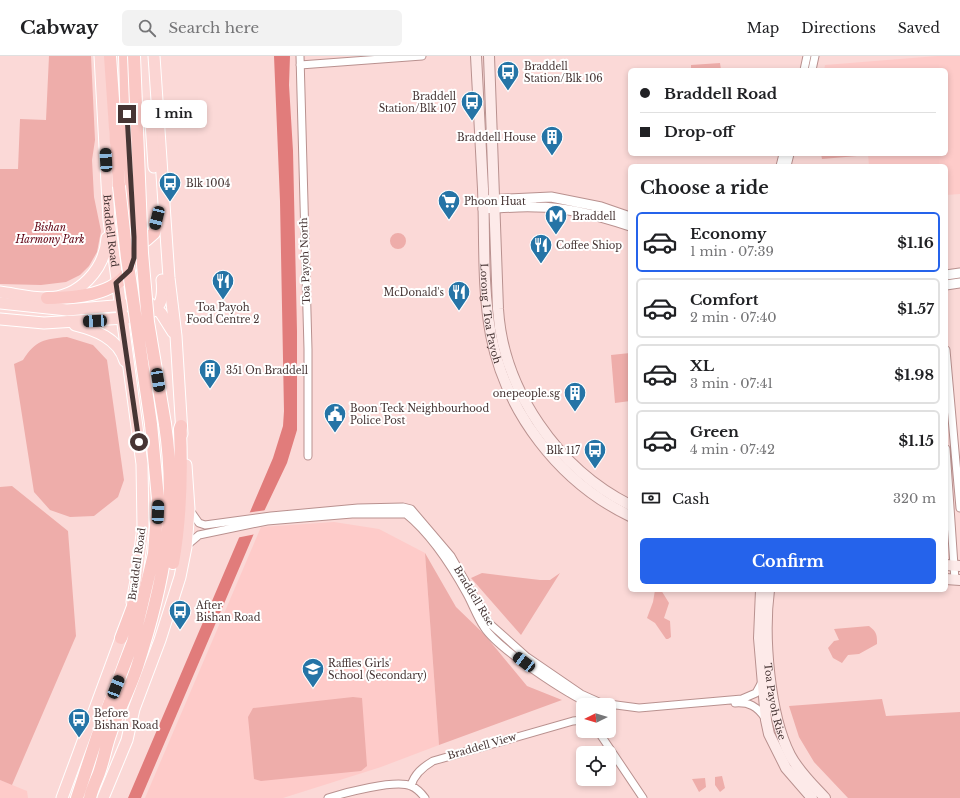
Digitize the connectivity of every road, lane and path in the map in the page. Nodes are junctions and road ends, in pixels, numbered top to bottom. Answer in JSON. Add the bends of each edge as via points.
{"nodes":[{"id":1,"x":100,"y":56,"type":"edge"},
{"id":2,"x":110,"y":56,"type":"edge"},
{"id":3,"x":116,"y":56,"type":"edge"},
{"id":4,"x":125,"y":56,"type":"edge"},
{"id":5,"x":134,"y":56,"type":"edge"},
{"id":6,"x":147,"y":56,"type":"edge"},
{"id":7,"x":154,"y":56,"type":"edge"},
{"id":8,"x":300,"y":56,"type":"edge"},
{"id":9,"x":422,"y":56,"type":"edge"},
{"id":10,"x":476,"y":56,"type":"edge"},
{"id":11,"x":489,"y":56,"type":"edge"},
{"id":12,"x":807,"y":56,"type":"edge"},
{"id":13,"x":815,"y":56,"type":"edge"},
{"id":14,"x":300,"y":65,"type":"junction"},
{"id":15,"x":804,"y":68,"type":"edge"},
{"id":16,"x":812,"y":68,"type":"edge"},
{"id":17,"x":119,"y":186,"type":"junction"},
{"id":18,"x":483,"y":204,"type":"junction"},
{"id":19,"x":494,"y":204,"type":"junction"},
{"id":20,"x":628,"y":216,"type":"edge"},
{"id":21,"x":157,"y":218,"type":"junction"},
{"id":22,"x":109,"y":220,"type":"junction"},
{"id":23,"x":628,"y":225,"type":"edge"},
{"id":24,"x":134,"y":237,"type":"junction"},
{"id":25,"x":960,"y":273,"type":"edge"},
{"id":26,"x":948,"y":275,"type":"edge"},
{"id":27,"x":116,"y":283,"type":"junction"},
{"id":28,"x":960,"y":283,"type":"edge"},
{"id":29,"x":948,"y":285,"type":"edge"},
{"id":30,"x":0,"y":292,"type":"edge"},
{"id":31,"x":47,"y":298,"type":"junction"},
{"id":32,"x":0,"y":303,"type":"edge"},
{"id":33,"x":120,"y":306,"type":"junction"},
{"id":34,"x":157,"y":308,"type":"junction"},
{"id":35,"x":122,"y":318,"type":"junction"},
{"id":36,"x":0,"y":319,"type":"edge"},
{"id":37,"x":44,"y":323,"type":"junction"},
{"id":38,"x":176,"y":336,"type":"junction"},
{"id":39,"x":948,"y":376,"type":"edge"},
{"id":40,"x":131,"y":384,"type":"junction"},
{"id":41,"x":531,"y":420,"type":"junction"},
{"id":42,"x":181,"y":426,"type":"junction"},
{"id":43,"x":308,"y":456,"type":"dead end"},
{"id":44,"x":157,"y":478,"type":"junction"},
{"id":45,"x":948,"y":478,"type":"edge"},
{"id":46,"x":628,"y":504,"type":"edge"},
{"id":47,"x":960,"y":508,"type":"edge"},
{"id":48,"x":189,"y":509,"type":"junction"},
{"id":49,"x":628,"y":515,"type":"edge"},
{"id":50,"x":267,"y":519,"type":"junction"},
{"id":51,"x":239,"y":524,"type":"junction"},
{"id":52,"x":186,"y":547,"type":"junction"},
{"id":53,"x":954,"y":565,"type":"edge"},
{"id":54,"x":954,"y":580,"type":"edge"},
{"id":55,"x":765,"y":592,"type":"edge"},
{"id":56,"x":765,"y":592,"type":"edge"},
{"id":57,"x":121,"y":638,"type":"junction"},
{"id":58,"x":137,"y":669,"type":"junction"},
{"id":59,"x":762,"y":682,"type":"junction"},
{"id":60,"x":580,"y":698,"type":"edge"},
{"id":61,"x":616,"y":708,"type":"edge"},
{"id":62,"x":628,"y":709,"type":"junction"},
{"id":63,"x":766,"y":720,"type":"junction"},
{"id":64,"x":576,"y":721,"type":"edge"},
{"id":65,"x":603,"y":738,"type":"edge"},
{"id":66,"x":411,"y":786,"type":"junction"},
{"id":67,"x":84,"y":794,"type":"edge"},
{"id":68,"x":62,"y":798,"type":"edge"},
{"id":69,"x":103,"y":798,"type":"edge"},
{"id":70,"x":328,"y":798,"type":"edge"},
{"id":71,"x":425,"y":798,"type":"edge"},
{"id":72,"x":643,"y":798,"type":"edge"},
{"id":73,"x":812,"y":798,"type":"edge"},
{"id":74,"x":825,"y":798,"type":"edge"}],
"edges":[{"from":1,"to":22,"type":"main road","name":"Braddell Road"},
{"from":2,"to":17,"type":"highway"},
{"from":3,"to":17,"type":"highway","name":"Braddell Road"},
{"from":4,"to":24,"type":"highway"},
{"from":5,"to":58,"type":"highway","name":"Braddell Road","bridge":true,"via":[[142,253],[148,322],[170,461],[170,526],[160,583]]},
{"from":6,"to":21,"type":"main road"},
{"from":7,"to":38,"type":"main road","via":[[169,278]]},
{"from":8,"to":14,"type":"street","name":"Toa Payoh North"},
{"from":9,"to":14,"type":"street"},
{"from":10,"to":18,"type":"main road","name":"Lorong 1 Toa Payoh"},
{"from":11,"to":19,"type":"main road","name":"Lorong 1 Toa Payoh"},
{"from":12,"to":15,"type":"street"},
{"from":13,"to":16,"type":"street"},
{"from":14,"to":43,"type":"street","name":"Toa Payoh North","via":[[308,355]]},
{"from":17,"to":44,"type":"highway","name":"Braddell Road","bridge":true,"via":[[126,258]]},
{"from":18,"to":19,"type":"street"},
{"from":18,"to":41,"type":"main road","name":"Lorong 1 Toa Payoh","via":[[488,314],[492,335],[509,390]]},
{"from":19,"to":20,"type":"street","via":[[551,197],[602,207]]},
{"from":19,"to":23,"type":"street","via":[[562,209]]},
{"from":19,"to":41,"type":"main road","name":"Lorong 1 Toa Payoh","via":[[499,332]]},
{"from":21,"to":24,"type":"highway","via":[[154,232],[146,240]]},
{"from":21,"to":34,"type":"main road","via":[[163,291]]},
{"from":22,"to":27,"type":"main road","name":"Braddell Road"},
{"from":22,"to":31,"type":"main road","via":[[106,247],[102,260],[94,272],[75,290]]},
{"from":24,"to":27,"type":"highway","via":[[134,258],[130,270]]},
{"from":25,"to":26,"type":"street"},
{"from":27,"to":31,"type":"highway","via":[[96,294],[84,297]]},
{"from":27,"to":33,"type":"main road","name":"Braddell Road"},
{"from":28,"to":29,"type":"street"},
{"from":30,"to":31,"type":"main road"},
{"from":32,"to":33,"type":"main road","via":[[67,310]]},
{"from":33,"to":34,"type":"main road","via":[[149,303]]},
{"from":33,"to":35,"type":"main road","name":"Braddell Road"},
{"from":34,"to":35,"type":"main road","via":[[141,317]]},
{"from":34,"to":38,"type":"main road"},
{"from":35,"to":37,"type":"main road"},
{"from":35,"to":40,"type":"main road","name":"Braddell Road"},
{"from":36,"to":37,"type":"main road"},
{"from":37,"to":40,"type":"main road","via":[[88,328],[108,338],[123,355]]},
{"from":38,"to":42,"type":"main road"},
{"from":39,"to":47,"type":"street"},
{"from":40,"to":57,"type":"main road","name":"Braddell Road","via":[[142,464],[143,526],[138,575]]},
{"from":41,"to":46,"type":"main road","name":"Lorong 1 Toa Payoh","via":[[572,465]]},
{"from":41,"to":49,"type":"main road","name":"Lorong 1 Toa Payoh","via":[[563,470]]},
{"from":42,"to":48,"type":"main road"},
{"from":42,"to":58,"type":"highway","via":[[182,474],[174,556],[151,641]]},
{"from":44,"to":57,"type":"highway","via":[[149,552],[135,604]]},
{"from":44,"to":67,"type":"highway","name":"Braddell Road","via":[[158,524],[141,610],[125,665],[100,728]]},
{"from":45,"to":53,"type":"street"},
{"from":48,"to":51,"type":"street","name":"Braddell Rise","via":[[199,523],[205,525]]},
{"from":48,"to":52,"type":"main road"},
{"from":50,"to":51,"type":"street","name":"Braddell Rise"},
{"from":50,"to":60,"type":"street","name":"Braddell Rise","via":[[406,514],[448,562],[484,627],[493,638]]},
{"from":50,"to":62,"type":"street","name":"Braddell Rise","via":[[358,508],[411,509],[451,556],[495,630],[527,657],[581,694],[601,703]]},
{"from":51,"to":52,"type":"street","name":"Braddell Rise","via":[[199,535]]},
{"from":52,"to":69,"type":"main road","via":[[180,577],[162,635],[134,709],[127,740]]},
{"from":53,"to":54,"type":"street"},
{"from":55,"to":59,"type":"main road","name":"Toa Payoh Rise","via":[[758,638]]},
{"from":56,"to":74,"type":"main road","name":"Toa Payoh Rise","via":[[770,666],[778,725],[791,757],[802,774]]},
{"from":57,"to":68,"type":"main road","name":"Braddell Road"},
{"from":58,"to":67,"type":"highway","name":"Braddell Road","via":[[111,731],[100,772]]},
{"from":59,"to":62,"type":"street","name":"Braddell Rise","via":[[756,693],[742,699]]},
{"from":59,"to":63,"type":"main road","name":"Toa Payoh Rise"},
{"from":61,"to":62,"type":"street","name":"Braddell Rise"},
{"from":62,"to":63,"type":"street","name":"Braddell Rise","via":[[640,712],[743,703],[752,704]]},
{"from":63,"to":73,"type":"main road","name":"Toa Payoh Rise","via":[[774,747],[786,768]]},
{"from":64,"to":66,"type":"street","name":"Braddell View","via":[[433,760],[422,768]]},
{"from":65,"to":72,"type":"street"},
{"from":66,"to":70,"type":"street","via":[[369,788]]},
{"from":66,"to":71,"type":"street"}]}
